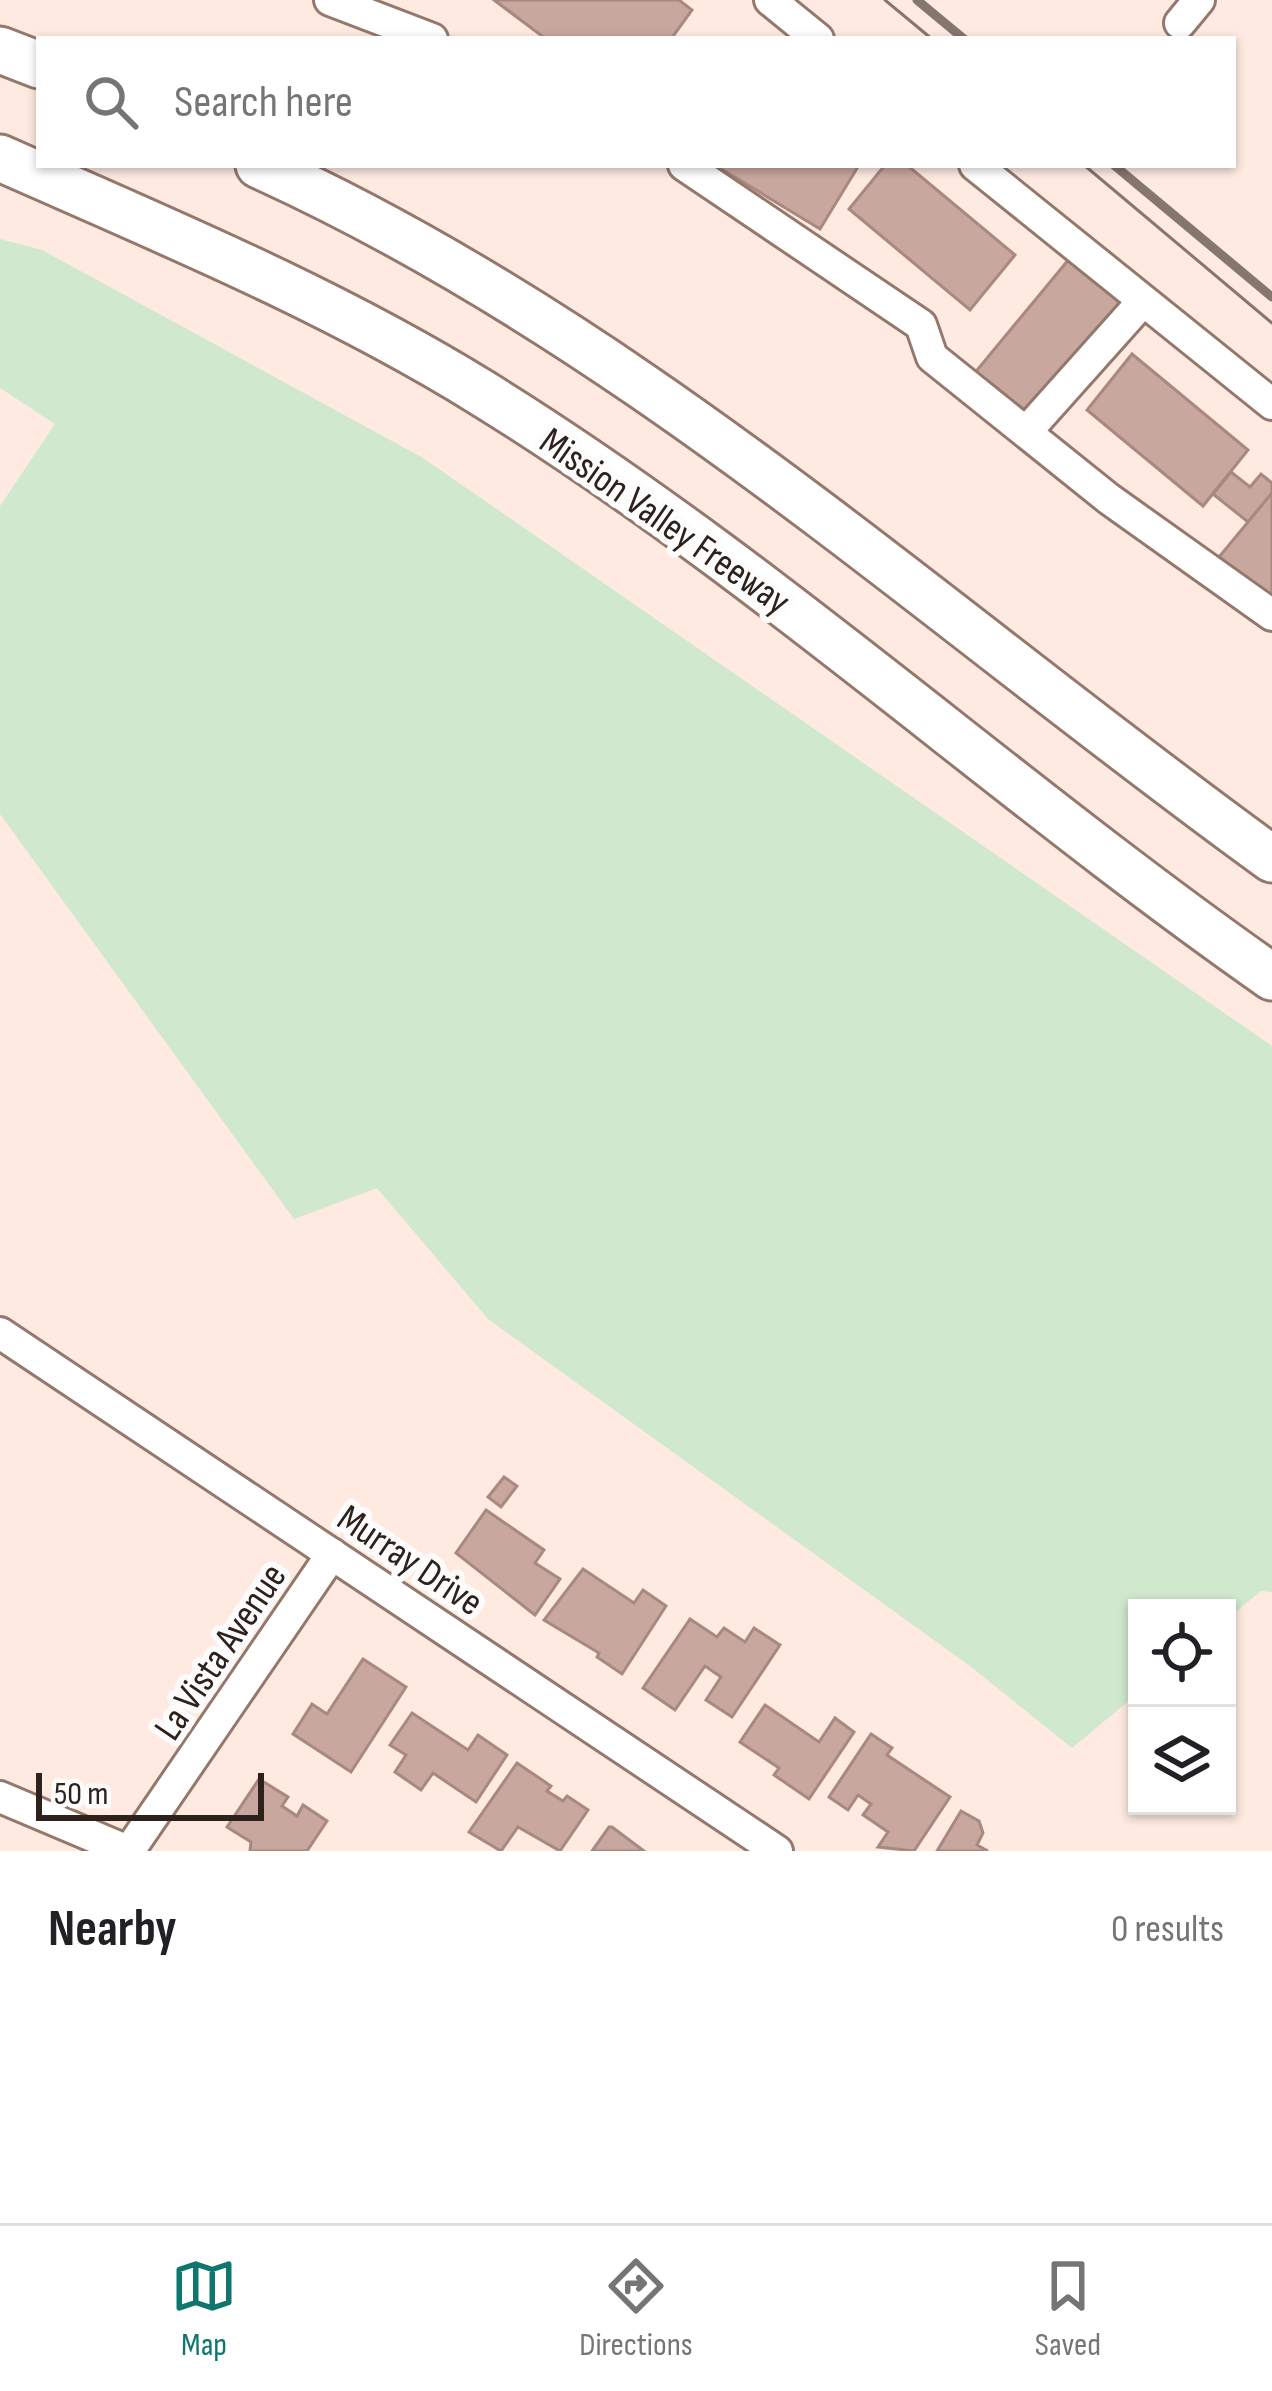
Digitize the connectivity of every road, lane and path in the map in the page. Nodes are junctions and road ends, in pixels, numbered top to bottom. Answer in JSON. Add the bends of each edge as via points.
{"nodes":[{"id":1,"x":330,"y":0,"type":"edge"},
{"id":2,"x":770,"y":0,"type":"edge"},
{"id":3,"x":386,"y":10,"type":"edge"},
{"id":4,"x":427,"y":36,"type":"edge"},
{"id":5,"x":814,"y":36,"type":"edge"},
{"id":6,"x":0,"y":50,"type":"edge"},
{"id":7,"x":36,"y":64,"type":"edge"},
{"id":8,"x":0,"y":158,"type":"edge"},
{"id":9,"x":265,"y":168,"type":"edge"},
{"id":10,"x":688,"y":168,"type":"edge"},
{"id":11,"x":979,"y":168,"type":"edge"},
{"id":12,"x":1143,"y":301,"type":"junction"},
{"id":13,"x":1272,"y":404,"type":"edge"},
{"id":14,"x":1026,"y":432,"type":"junction"},
{"id":15,"x":1272,"y":615,"type":"edge"},
{"id":16,"x":1272,"y":859,"type":"edge"},
{"id":17,"x":1272,"y":977,"type":"edge"},
{"id":18,"x":0,"y":1333,"type":"edge"},
{"id":19,"x":332,"y":1554,"type":"junction"},
{"id":20,"x":0,"y":1797,"type":"edge"},
{"id":21,"x":128,"y":1851,"type":"edge"},
{"id":22,"x":777,"y":1851,"type":"edge"}],
"edges":[{"from":1,"to":3,"type":"street"},
{"from":2,"to":5,"type":"street"},
{"from":3,"to":4,"type":"street"},
{"from":6,"to":7,"type":"highway"},
{"from":8,"to":17,"type":"highway","name":"Mission Valley Freeway","via":[[234,261],[481,392],[768,588]]},
{"from":9,"to":16,"type":"highway","via":[[526,306],[813,509]]},
{"from":10,"to":14,"type":"street","via":[[921,325],[932,357]]},
{"from":11,"to":12,"type":"street"},
{"from":12,"to":13,"type":"street"},
{"from":12,"to":14,"type":"street"},
{"from":14,"to":15,"type":"street"},
{"from":18,"to":19,"type":"street","name":"Murray Drive"},
{"from":19,"to":21,"type":"street","name":"La Vista Avenue"},
{"from":19,"to":22,"type":"street","name":"Murray Drive"},
{"from":20,"to":21,"type":"street"}]}
